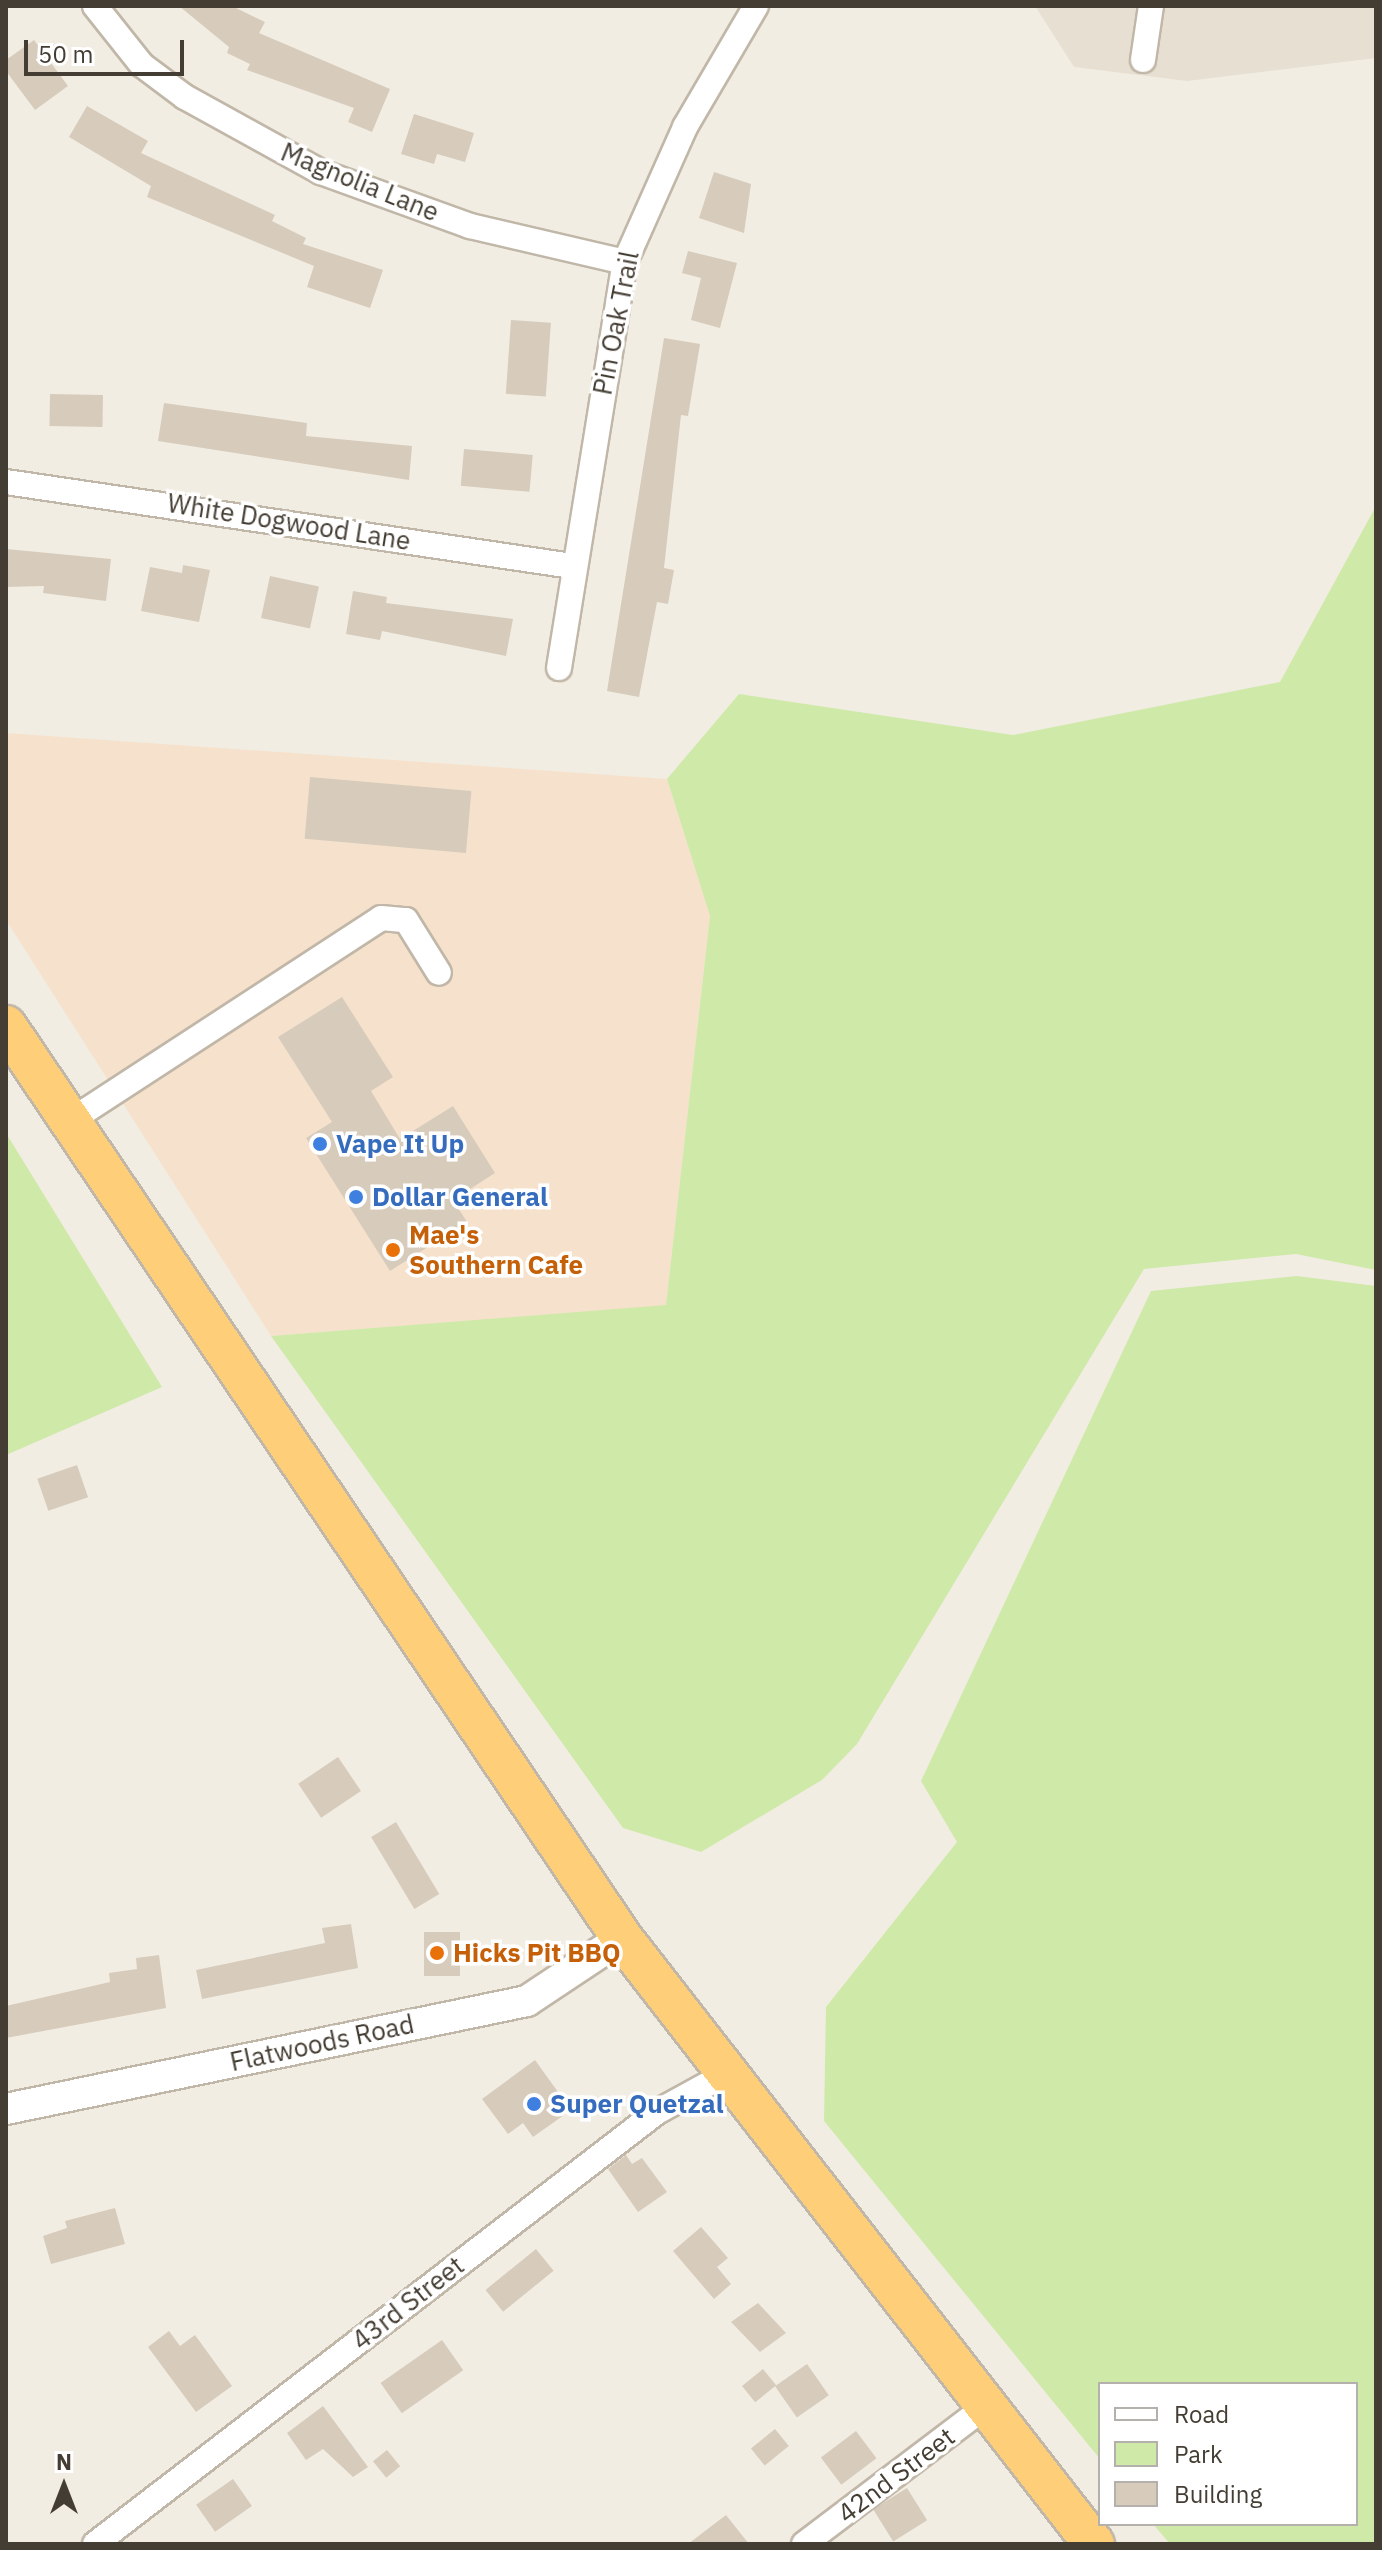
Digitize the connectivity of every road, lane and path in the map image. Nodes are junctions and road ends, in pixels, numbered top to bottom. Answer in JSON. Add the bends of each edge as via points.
{"nodes":[{"id":1,"x":95,"y":6,"type":"edge"},
{"id":2,"x":756,"y":6,"type":"edge"},
{"id":3,"x":1151,"y":6,"type":"edge"},
{"id":4,"x":1143,"y":60,"type":"dead end"},
{"id":5,"x":625,"y":262,"type":"junction"},
{"id":6,"x":6,"y":482,"type":"edge"},
{"id":7,"x":572,"y":566,"type":"junction"},
{"id":8,"x":559,"y":668,"type":"dead end"},
{"id":9,"x":439,"y":973,"type":"dead end"},
{"id":10,"x":6,"y":1026,"type":"edge"},
{"id":11,"x":70,"y":1121,"type":"junction"},
{"id":12,"x":622,"y":1938,"type":"junction"},
{"id":13,"x":728,"y":2073,"type":"junction"},
{"id":14,"x":6,"y":2109,"type":"edge"},
{"id":15,"x":988,"y":2405,"type":"junction"},
{"id":16,"x":95,"y":2544,"type":"edge"},
{"id":17,"x":804,"y":2544,"type":"edge"},
{"id":18,"x":1094,"y":2544,"type":"edge"}],
"edges":[{"from":1,"to":5,"type":"street","name":"Magnolia Lane","via":[[142,65],[185,97],[321,172],[470,226]]},
{"from":2,"to":5,"type":"street","name":"Pin Oak Trail","via":[[685,127]]},
{"from":3,"to":4,"type":"street"},
{"from":5,"to":7,"type":"street","name":"Pin Oak Trail"},
{"from":6,"to":7,"type":"street","name":"White Dogwood Lane"},
{"from":7,"to":8,"type":"street","name":"Pin Oak Trail"},
{"from":9,"to":11,"type":"street","via":[[406,920],[381,918]]},
{"from":10,"to":11,"type":"highway"},
{"from":11,"to":12,"type":"highway"},
{"from":12,"to":13,"type":"highway"},
{"from":12,"to":14,"type":"street","name":"Flatwoods Road","via":[[527,2001]]},
{"from":13,"to":15,"type":"highway"},
{"from":13,"to":16,"type":"street","name":"43rd Street","via":[[657,2112]]},
{"from":15,"to":17,"type":"street","name":"42nd Street"},
{"from":15,"to":18,"type":"highway"}]}
